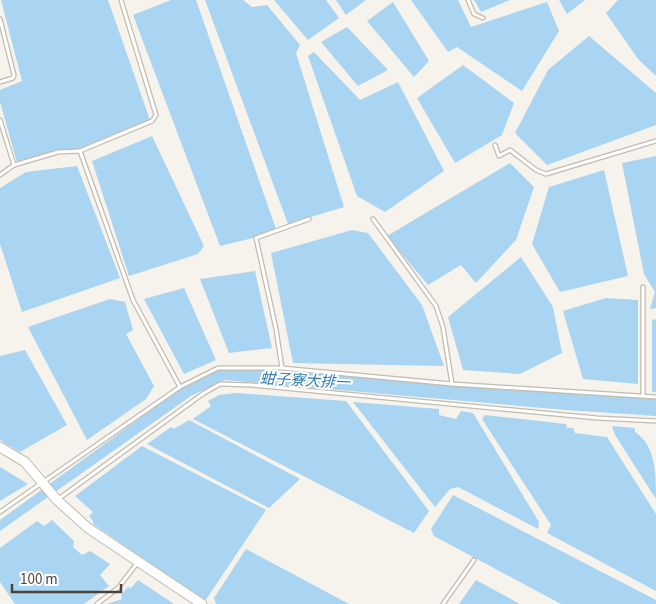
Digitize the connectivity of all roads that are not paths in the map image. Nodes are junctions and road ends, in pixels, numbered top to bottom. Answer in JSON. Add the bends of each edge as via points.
{"nodes":[{"id":1,"x":121,"y":0,"type":"edge"},
{"id":2,"x":468,"y":0,"type":"edge"},
{"id":3,"x":483,"y":18,"type":"dead end"},
{"id":4,"x":0,"y":19,"type":"edge"},
{"id":5,"x":0,"y":82,"type":"edge"},
{"id":6,"x":0,"y":120,"type":"edge"},
{"id":7,"x":656,"y":141,"type":"edge"},
{"id":8,"x":495,"y":145,"type":"dead end"},
{"id":9,"x":80,"y":151,"type":"junction"},
{"id":10,"x":14,"y":165,"type":"junction"},
{"id":11,"x":0,"y":175,"type":"edge"},
{"id":12,"x":309,"y":219,"type":"dead end"},
{"id":13,"x":373,"y":219,"type":"dead end"},
{"id":14,"x":643,"y":287,"type":"dead end"},
{"id":15,"x":282,"y":368,"type":"junction"},
{"id":16,"x":452,"y":384,"type":"junction"},
{"id":17,"x":180,"y":387,"type":"junction"},
{"id":18,"x":643,"y":396,"type":"junction"},
{"id":19,"x":656,"y":397,"type":"edge"},
{"id":20,"x":656,"y":420,"type":"edge"},
{"id":21,"x":0,"y":447,"type":"edge"},
{"id":22,"x":43,"y":482,"type":"junction"},
{"id":23,"x":57,"y":500,"type":"junction"},
{"id":24,"x":0,"y":512,"type":"edge"},
{"id":25,"x":474,"y":560,"type":"dead end"},
{"id":26,"x":139,"y":561,"type":"junction"},
{"id":27,"x":97,"y":604,"type":"edge"},
{"id":28,"x":202,"y":604,"type":"edge"},
{"id":29,"x":443,"y":604,"type":"edge"}],
"edges":[{"from":1,"to":9,"type":"lane","via":[[156,115],[152,121]]},
{"from":2,"to":3,"type":"lane","via":[[474,14]]},
{"from":4,"to":5,"type":"lane","via":[[14,76]]},
{"from":6,"to":10,"type":"lane"},
{"from":7,"to":8,"type":"lane","via":[[546,174],[510,150],[499,156]]},
{"from":9,"to":10,"type":"lane","via":[[58,152]]},
{"from":9,"to":17,"type":"lane","via":[[133,300]]},
{"from":10,"to":11,"type":"lane"},
{"from":12,"to":15,"type":"lane","via":[[256,238]]},
{"from":13,"to":16,"type":"lane","via":[[436,306],[443,326]]},
{"from":14,"to":18,"type":"lane"},
{"from":15,"to":16,"type":"lane"},
{"from":15,"to":17,"type":"lane","via":[[218,368]]},
{"from":16,"to":18,"type":"lane"},
{"from":17,"to":22,"type":"lane"},
{"from":18,"to":19,"type":"lane"},
{"from":20,"to":23,"type":"lane","via":[[596,418],[220,384]]},
{"from":21,"to":22,"type":"street","via":[[25,462]]},
{"from":22,"to":23,"type":"street"},
{"from":22,"to":24,"type":"lane"},
{"from":23,"to":26,"type":"street","via":[[88,528]]},
{"from":25,"to":29,"type":"lane"},
{"from":26,"to":27,"type":"lane","via":[[118,588]]},
{"from":26,"to":28,"type":"street"}]}
